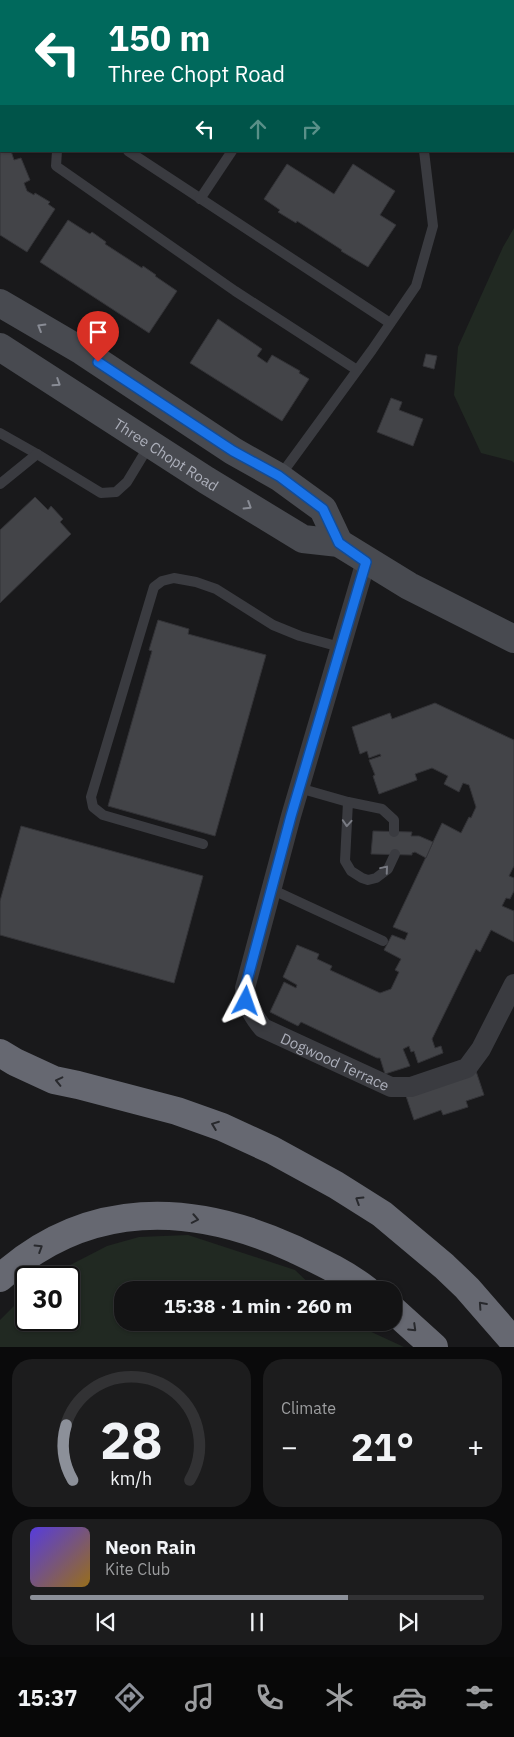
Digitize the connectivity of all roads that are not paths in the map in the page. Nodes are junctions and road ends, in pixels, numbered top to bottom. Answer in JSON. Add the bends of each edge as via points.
{"nodes":[{"id":1,"x":57,"y":152,"type":"edge"},
{"id":2,"x":130,"y":152,"type":"edge"},
{"id":3,"x":231,"y":152,"type":"edge"},
{"id":4,"x":424,"y":152,"type":"edge"},
{"id":5,"x":200,"y":198,"type":"junction"},
{"id":6,"x":0,"y":302,"type":"edge"},
{"id":7,"x":390,"y":324,"type":"junction"},
{"id":8,"x":0,"y":347,"type":"edge"},
{"id":9,"x":357,"y":370,"type":"junction"},
{"id":10,"x":0,"y":434,"type":"edge"},
{"id":11,"x":151,"y":444,"type":"junction"},
{"id":12,"x":37,"y":454,"type":"junction"},
{"id":13,"x":279,"y":476,"type":"junction"},
{"id":14,"x":0,"y":484,"type":"edge"},
{"id":15,"x":339,"y":543,"type":"junction"},
{"id":16,"x":366,"y":562,"type":"junction"},
{"id":17,"x":514,"y":639,"type":"edge"},
{"id":18,"x":340,"y":647,"type":"junction"},
{"id":19,"x":299,"y":788,"type":"junction"},
{"id":20,"x":348,"y":802,"type":"junction"},
{"id":21,"x":394,"y":832,"type":"dead end"},
{"id":22,"x":203,"y":844,"type":"dead end"},
{"id":23,"x":395,"y":854,"type":"dead end"},
{"id":24,"x":271,"y":888,"type":"junction"},
{"id":25,"x":383,"y":941,"type":"dead end"},
{"id":26,"x":514,"y":984,"type":"edge"},
{"id":27,"x":0,"y":1052,"type":"edge"},
{"id":28,"x":0,"y":1278,"type":"edge"},
{"id":29,"x":352,"y":1281,"type":"edge"},
{"id":30,"x":402,"y":1318,"type":"edge"},
{"id":31,"x":514,"y":1342,"type":"edge"},
{"id":32,"x":434,"y":1347,"type":"edge"}],
"edges":[{"from":1,"to":9,"type":"lane","via":[[56,166],[235,291]]},
{"from":2,"to":5,"type":"lane"},
{"from":3,"to":5,"type":"lane"},
{"from":4,"to":7,"type":"lane","via":[[433,226],[416,286]]},
{"from":5,"to":7,"type":"lane"},
{"from":13,"to":6,"type":"main road","name":"Three Chopt Road","one_way":true,"via":[[233,451],[82,351]]},
{"from":7,"to":9,"type":"lane"},
{"from":8,"to":11,"type":"main road","name":"Three Chopt Road","one_way":true},
{"from":9,"to":13,"type":"lane"},
{"from":10,"to":12,"type":"lane"},
{"from":11,"to":12,"type":"lane","via":[[128,482],[116,492],[101,494]]},
{"from":11,"to":15,"type":"main road","name":"Three Chopt Road","one_way":true,"via":[[303,539]]},
{"from":12,"to":14,"type":"lane"},
{"from":13,"to":15,"type":"main road","name":"Three Chopt Road","via":[[323,509]]},
{"from":15,"to":16,"type":"main road","name":"Three Chopt Road"},
{"from":16,"to":17,"type":"main road","name":"Three Chopt Road"},
{"from":16,"to":18,"type":"street","name":"Dogwood Terrace"},
{"from":18,"to":19,"type":"street","name":"Dogwood Terrace"},
{"from":18,"to":22,"type":"lane","via":[[273,625],[216,589],[196,582],[174,578],[154,587],[91,797],[93,807],[103,815]]},
{"from":19,"to":20,"type":"lane"},
{"from":19,"to":24,"type":"street","name":"Dogwood Terrace"},
{"from":20,"to":21,"type":"lane","via":[[382,809],[394,820]]},
{"from":20,"to":23,"type":"lane","one_way":true,"via":[[345,861],[351,871],[368,880],[376,878],[388,869]]},
{"from":24,"to":25,"type":"lane"},
{"from":24,"to":26,"type":"street","name":"Dogwood Terrace","via":[[245,988],[253,1017],[263,1028],[391,1087],[411,1087],[468,1068]]},
{"from":31,"to":27,"type":"highway","one_way":true,"via":[[444,1266],[382,1214],[336,1185],[222,1127],[177,1110],[54,1080]]},
{"from":28,"to":29,"type":"highway","one_way":true,"via":[[17,1262],[48,1242],[84,1227],[148,1215],[186,1217],[240,1228],[319,1261]]},
{"from":30,"to":32,"type":"highway","one_way":true}]}
